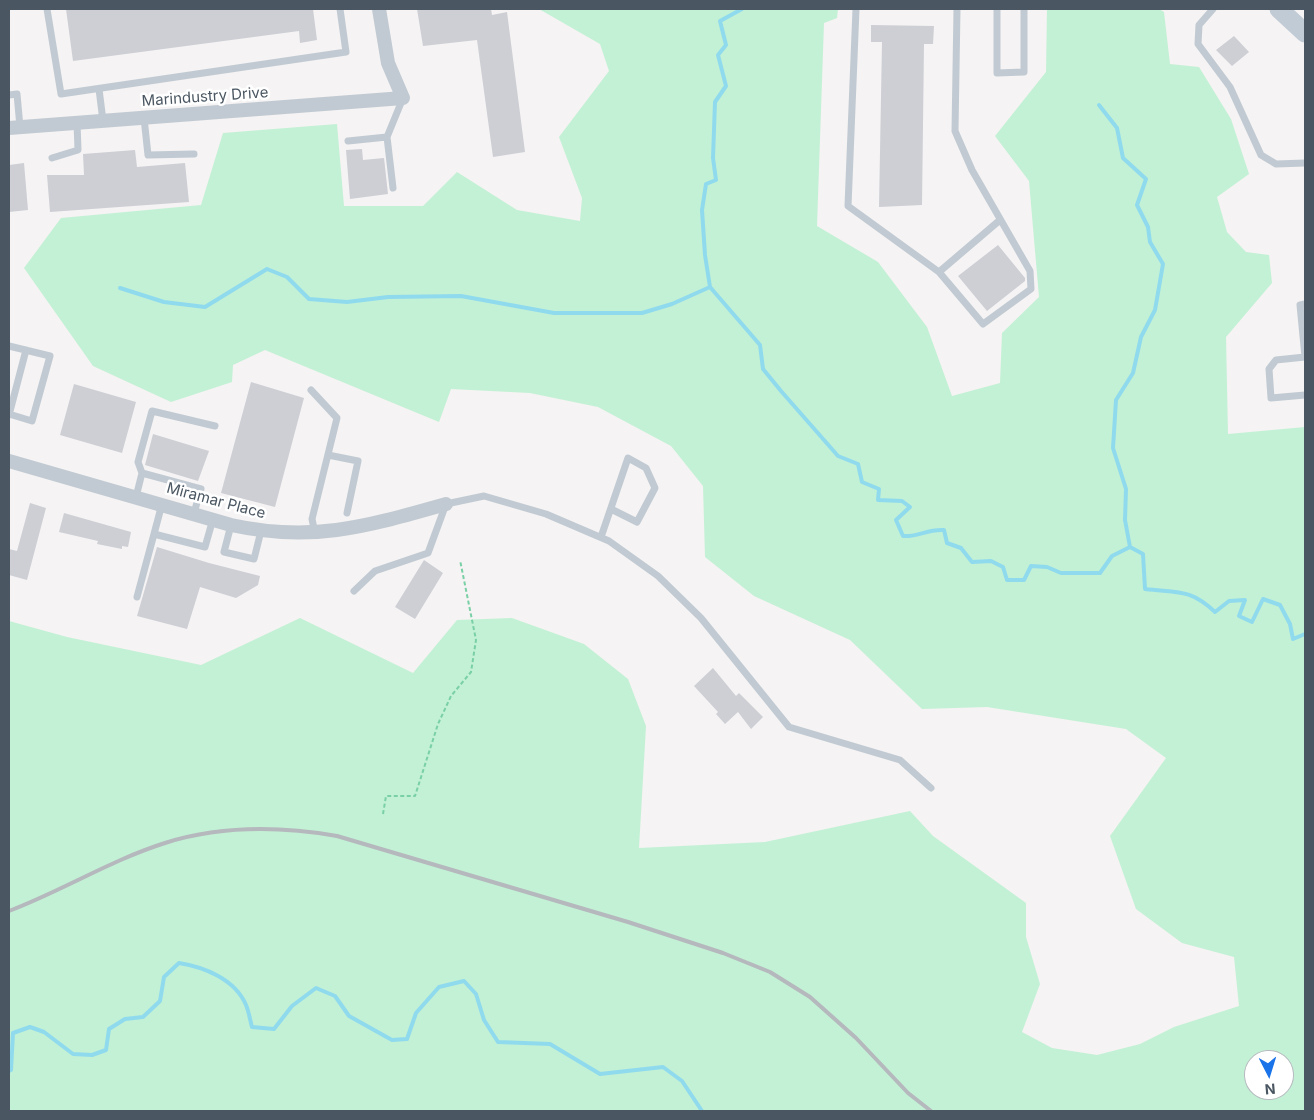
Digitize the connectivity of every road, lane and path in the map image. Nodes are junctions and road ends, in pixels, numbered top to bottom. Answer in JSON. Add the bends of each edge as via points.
{"nodes":[{"id":1,"x":47,"y":9,"type":"edge"},
{"id":2,"x":340,"y":9,"type":"edge"},
{"id":3,"x":379,"y":9,"type":"edge"},
{"id":4,"x":856,"y":9,"type":"edge"},
{"id":5,"x":957,"y":9,"type":"edge"},
{"id":6,"x":997,"y":9,"type":"edge"},
{"id":7,"x":1024,"y":9,"type":"edge"},
{"id":8,"x":1212,"y":9,"type":"edge"},
{"id":9,"x":1279,"y":9,"type":"edge"},
{"id":10,"x":1305,"y":33,"type":"edge"},
{"id":11,"x":99,"y":89,"type":"junction"},
{"id":12,"x":9,"y":95,"type":"edge"},
{"id":13,"x":403,"y":98,"type":"junction"},
{"id":14,"x":144,"y":118,"type":"junction"},
{"id":15,"x":103,"y":121,"type":"junction"},
{"id":16,"x":78,"y":123,"type":"junction"},
{"id":17,"x":14,"y":127,"type":"edge"},
{"id":18,"x":387,"y":137,"type":"junction"},
{"id":19,"x":348,"y":141,"type":"dead end"},
{"id":20,"x":194,"y":154,"type":"dead end"},
{"id":21,"x":52,"y":158,"type":"dead end"},
{"id":22,"x":1305,"y":164,"type":"edge"},
{"id":23,"x":393,"y":188,"type":"dead end"},
{"id":24,"x":1000,"y":220,"type":"junction"},
{"id":25,"x":939,"y":272,"type":"junction"},
{"id":26,"x":1305,"y":304,"type":"edge"},
{"id":27,"x":9,"y":346,"type":"edge"},
{"id":28,"x":26,"y":350,"type":"junction"},
{"id":29,"x":311,"y":390,"type":"dead end"},
{"id":30,"x":1305,"y":395,"type":"edge"},
{"id":31,"x":9,"y":414,"type":"edge"},
{"id":32,"x":215,"y":426,"type":"dead end"},
{"id":33,"x":328,"y":455,"type":"junction"},
{"id":34,"x":9,"y":461,"type":"edge"},
{"id":35,"x":142,"y":473,"type":"junction"},
{"id":36,"x":136,"y":497,"type":"junction"},
{"id":37,"x":162,"y":504,"type":"junction"},
{"id":38,"x":446,"y":504,"type":"junction"},
{"id":39,"x":611,"y":509,"type":"junction"},
{"id":40,"x":194,"y":513,"type":"junction"},
{"id":41,"x":347,"y":514,"type":"dead end"},
{"id":42,"x":213,"y":519,"type":"junction"},
{"id":43,"x":231,"y":525,"type":"junction"},
{"id":44,"x":261,"y":531,"type":"junction"},
{"id":45,"x":315,"y":533,"type":"junction"},
{"id":46,"x":154,"y":534,"type":"junction"},
{"id":47,"x":601,"y":537,"type":"junction"},
{"id":48,"x":460,"y":560,"type":"dead end"},
{"id":49,"x":354,"y":591,"type":"dead end"},
{"id":50,"x":137,"y":597,"type":"dead end"},
{"id":51,"x":931,"y":788,"type":"dead end"},
{"id":52,"x":383,"y":814,"type":"dead end"}],
"edges":[{"from":1,"to":11,"type":"lane","via":[[61,94]]},
{"from":2,"to":11,"type":"lane","via":[[346,52]]},
{"from":3,"to":13,"type":"street","via":[[388,63]]},
{"from":4,"to":25,"type":"lane","via":[[848,206]]},
{"from":5,"to":24,"type":"lane","via":[[955,131]]},
{"from":6,"to":7,"type":"lane","via":[[997,72],[1024,72]]},
{"from":8,"to":22,"type":"lane","via":[[1199,25],[1198,44],[1230,86],[1261,155],[1276,164]]},
{"from":9,"to":10,"type":"main road"},
{"from":11,"to":15,"type":"lane"},
{"from":12,"to":17,"type":"lane","via":[[17,94]]},
{"from":13,"to":14,"type":"street","name":"Marindustry Drive"},
{"from":13,"to":18,"type":"lane"},
{"from":14,"to":15,"type":"street","name":"Marindustry Drive"},
{"from":14,"to":20,"type":"lane","via":[[148,155]]},
{"from":15,"to":16,"type":"street","name":"Marindustry Drive"},
{"from":16,"to":17,"type":"street","name":"Marindustry Drive"},
{"from":16,"to":21,"type":"lane","via":[[78,150]]},
{"from":18,"to":19,"type":"lane"},
{"from":18,"to":23,"type":"lane"},
{"from":24,"to":25,"type":"lane"},
{"from":24,"to":25,"type":"lane","via":[[1030,271],[1030,289],[983,324]]},
{"from":26,"to":30,"type":"lane","via":[[1300,305],[1305,357],[1276,360],[1269,369],[1271,398]]},
{"from":27,"to":28,"type":"lane"},
{"from":28,"to":31,"type":"lane"},
{"from":28,"to":31,"type":"lane","via":[[50,356],[32,421]]},
{"from":29,"to":33,"type":"lane","via":[[337,418]]},
{"from":32,"to":35,"type":"lane","via":[[152,411],[138,462]]},
{"from":33,"to":41,"type":"lane","via":[[358,461]]},
{"from":33,"to":45,"type":"lane","via":[[312,519]]},
{"from":34,"to":36,"type":"street","name":"Miramar Place"},
{"from":35,"to":36,"type":"lane"},
{"from":35,"to":40,"type":"lane","via":[[201,489]]},
{"from":36,"to":37,"type":"street","name":"Miramar Place"},
{"from":37,"to":40,"type":"street","name":"Miramar Place"},
{"from":37,"to":46,"type":"lane"},
{"from":38,"to":45,"type":"street","name":"Miramar Place","via":[[368,526]]},
{"from":38,"to":47,"type":"lane","via":[[484,496],[546,514]]},
{"from":38,"to":49,"type":"lane","via":[[428,553],[375,571]]},
{"from":39,"to":39,"type":"lane","via":[[628,458],[646,468],[655,488],[637,522]]},
{"from":39,"to":47,"type":"lane"},
{"from":40,"to":42,"type":"street","name":"Miramar Place"},
{"from":42,"to":43,"type":"street","name":"Miramar Place"},
{"from":42,"to":46,"type":"lane","via":[[205,548]]},
{"from":43,"to":44,"type":"street","name":"Miramar Place"},
{"from":43,"to":44,"type":"lane","via":[[224,552],[254,559]]},
{"from":44,"to":45,"type":"street","name":"Miramar Place"},
{"from":46,"to":50,"type":"lane"},
{"from":47,"to":51,"type":"lane","via":[[658,576],[701,618],[789,727],[900,760]]},
{"from":48,"to":52,"type":"path","via":[[476,640],[471,672],[452,696],[438,724],[415,796],[386,796]]}]}
